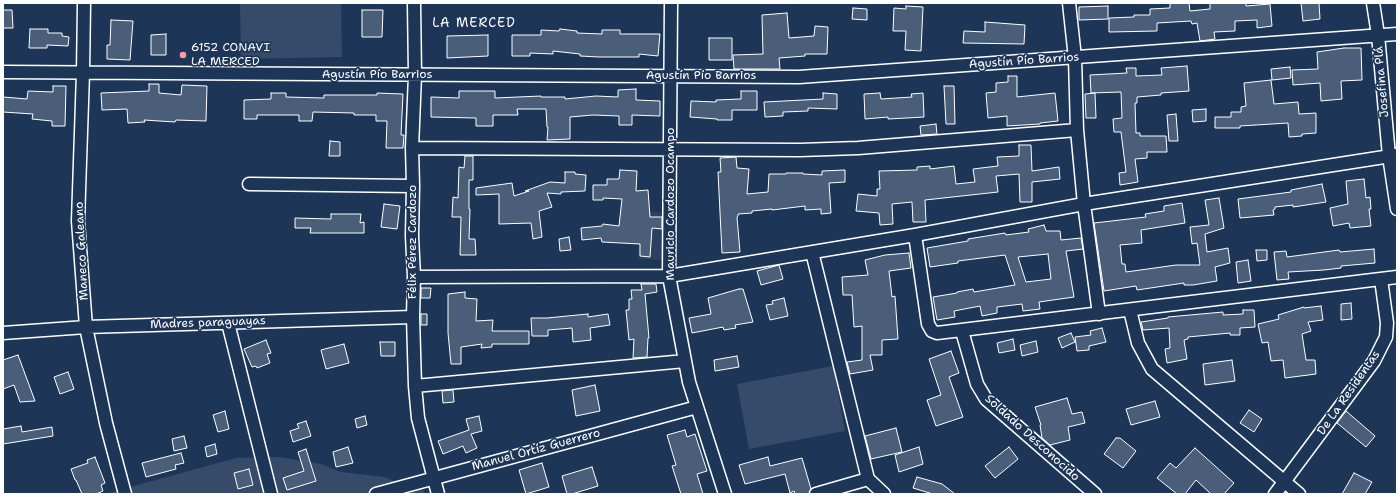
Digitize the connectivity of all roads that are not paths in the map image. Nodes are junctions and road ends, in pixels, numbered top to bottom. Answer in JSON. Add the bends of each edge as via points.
{"nodes":[{"id":1,"x":84,"y":3,"type":"edge"},
{"id":2,"x":414,"y":3,"type":"edge"},
{"id":3,"x":671,"y":3,"type":"edge"},
{"id":4,"x":1069,"y":3,"type":"edge"},
{"id":5,"x":1373,"y":3,"type":"edge"},
{"id":6,"x":1397,"y":34,"type":"edge"},
{"id":7,"x":1378,"y":35,"type":"junction"},
{"id":8,"x":1075,"y":58,"type":"junction"},
{"id":9,"x":3,"y":72,"type":"edge"},
{"id":10,"x":83,"y":73,"type":"junction"},
{"id":11,"x":415,"y":75,"type":"junction"},
{"id":12,"x":670,"y":76,"type":"junction"},
{"id":13,"x":1077,"y":130,"type":"junction"},
{"id":14,"x":412,"y":148,"type":"junction"},
{"id":15,"x":670,"y":149,"type":"junction"},
{"id":16,"x":1393,"y":156,"type":"edge"},
{"id":17,"x":249,"y":184,"type":"dead end"},
{"id":18,"x":413,"y":186,"type":"junction"},
{"id":19,"x":1084,"y":204,"type":"junction"},
{"id":20,"x":1397,"y":209,"type":"edge"},
{"id":21,"x":915,"y":235,"type":"junction"},
{"id":22,"x":812,"y":252,"type":"junction"},
{"id":23,"x":669,"y":276,"type":"junction"},
{"id":24,"x":414,"y":277,"type":"junction"},
{"id":25,"x":1397,"y":277,"type":"edge"},
{"id":26,"x":1381,"y":279,"type":"junction"},
{"id":27,"x":1130,"y":310,"type":"junction"},
{"id":28,"x":1099,"y":314,"type":"junction"},
{"id":29,"x":413,"y":317,"type":"junction"},
{"id":30,"x":228,"y":323,"type":"junction"},
{"id":31,"x":86,"y":327,"type":"junction"},
{"id":32,"x":962,"y":330,"type":"junction"},
{"id":33,"x":3,"y":333,"type":"edge"},
{"id":34,"x":685,"y":361,"type":"junction"},
{"id":35,"x":415,"y":386,"type":"junction"},
{"id":36,"x":697,"y":407,"type":"junction"},
{"id":37,"x":433,"y":478,"type":"junction"},
{"id":38,"x":868,"y":478,"type":"junction"},
{"id":39,"x":1285,"y":482,"type":"junction"},
{"id":40,"x":125,"y":494,"type":"edge"},
{"id":41,"x":271,"y":494,"type":"edge"},
{"id":42,"x":376,"y":494,"type":"edge"},
{"id":43,"x":438,"y":494,"type":"edge"},
{"id":44,"x":725,"y":494,"type":"edge"},
{"id":45,"x":816,"y":494,"type":"edge"},
{"id":46,"x":884,"y":494,"type":"edge"},
{"id":47,"x":1095,"y":494,"type":"edge"},
{"id":48,"x":1276,"y":494,"type":"edge"},
{"id":49,"x":1299,"y":494,"type":"edge"}],
"edges":[{"from":1,"to":10,"type":"street","name":"Maneco Galeano"},
{"from":2,"to":11,"type":"street","name":"Félix Pérez Cardozo"},
{"from":3,"to":12,"type":"street","name":"Mauricio Cardozo Ocampo"},
{"from":4,"to":8,"type":"street"},
{"from":5,"to":7,"type":"street","name":"Josefina Plá"},
{"from":6,"to":7,"type":"street","name":"Agustín Pío Barrios"},
{"from":7,"to":8,"type":"street","name":"Agustín Pío Barrios"},
{"from":7,"to":16,"type":"street","name":"Josefina Plá"},
{"from":8,"to":12,"type":"street","name":"Agustín Pío Barrios","via":[[799,76]]},
{"from":8,"to":13,"type":"street"},
{"from":9,"to":10,"type":"street","name":"Agustín Pío Barrios"},
{"from":10,"to":11,"type":"street","name":"Agustín Pío Barrios"},
{"from":10,"to":31,"type":"street","name":"Maneco Galeano","via":[[78,221]]},
{"from":11,"to":12,"type":"street","name":"Agustín Pío Barrios"},
{"from":11,"to":14,"type":"street","name":"Félix Pérez Cardozo"},
{"from":12,"to":15,"type":"street","name":"Mauricio Cardozo Ocampo"},
{"from":13,"to":15,"type":"street","via":[[858,148]]},
{"from":13,"to":19,"type":"street"},
{"from":14,"to":15,"type":"street"},
{"from":14,"to":18,"type":"street","name":"Félix Pérez Cardozo"},
{"from":15,"to":23,"type":"street","name":"Mauricio Cardozo Ocampo"},
{"from":16,"to":19,"type":"street"},
{"from":16,"to":20,"type":"street","name":"Josefina Plá"},
{"from":17,"to":18,"type":"street"},
{"from":18,"to":24,"type":"street","name":"Félix Pérez Cardozo"},
{"from":19,"to":21,"type":"street"},
{"from":19,"to":28,"type":"street"},
{"from":21,"to":22,"type":"street"},
{"from":21,"to":32,"type":"street","via":[[928,324],[932,331],[937,333]]},
{"from":22,"to":23,"type":"street"},
{"from":22,"to":38,"type":"street"},
{"from":23,"to":24,"type":"street"},
{"from":23,"to":34,"type":"street","name":"Mauricio Cardozo Ocampo"},
{"from":24,"to":29,"type":"street","name":"Félix Pérez Cardozo"},
{"from":25,"to":26,"type":"street"},
{"from":26,"to":27,"type":"street"},
{"from":26,"to":39,"type":"street","name":"De La Residentas","via":[[1387,323],[1386,337],[1374,361]]},
{"from":27,"to":28,"type":"street"},
{"from":27,"to":39,"type":"street","via":[[1138,343],[1152,369]]},
{"from":28,"to":32,"type":"street"},
{"from":29,"to":30,"type":"street","name":"Madres paraguayas"},
{"from":29,"to":35,"type":"street","name":"Félix Pérez Cardozo"},
{"from":30,"to":31,"type":"street","name":"Madres paraguayas"},
{"from":30,"to":41,"type":"street"},
{"from":31,"to":33,"type":"street","name":"Madres paraguayas"},
{"from":31,"to":40,"type":"street","name":"Maneco Galeano","via":[[106,423]]},
{"from":32,"to":47,"type":"street","name":"Soldado Desconocido","via":[[977,384],[986,399]]},
{"from":34,"to":35,"type":"street"},
{"from":34,"to":36,"type":"street","name":"Mauricio Cardozo Ocampo"},
{"from":35,"to":37,"type":"street","name":"Félix Pérez Cardozo","via":[[418,418]]},
{"from":36,"to":37,"type":"street","name":"Manuel Ortíz Guerrero"},
{"from":36,"to":44,"type":"street","name":"Mauricio Cardozo Ocampo"},
{"from":37,"to":42,"type":"street","name":"Manuel Ortíz Guerrero"},
{"from":37,"to":43,"type":"street","name":"Félix Pérez Cardozo"},
{"from":38,"to":45,"type":"street"},
{"from":38,"to":46,"type":"street"},
{"from":39,"to":48,"type":"street","name":"De La Residentas"},
{"from":39,"to":49,"type":"street"}]}
